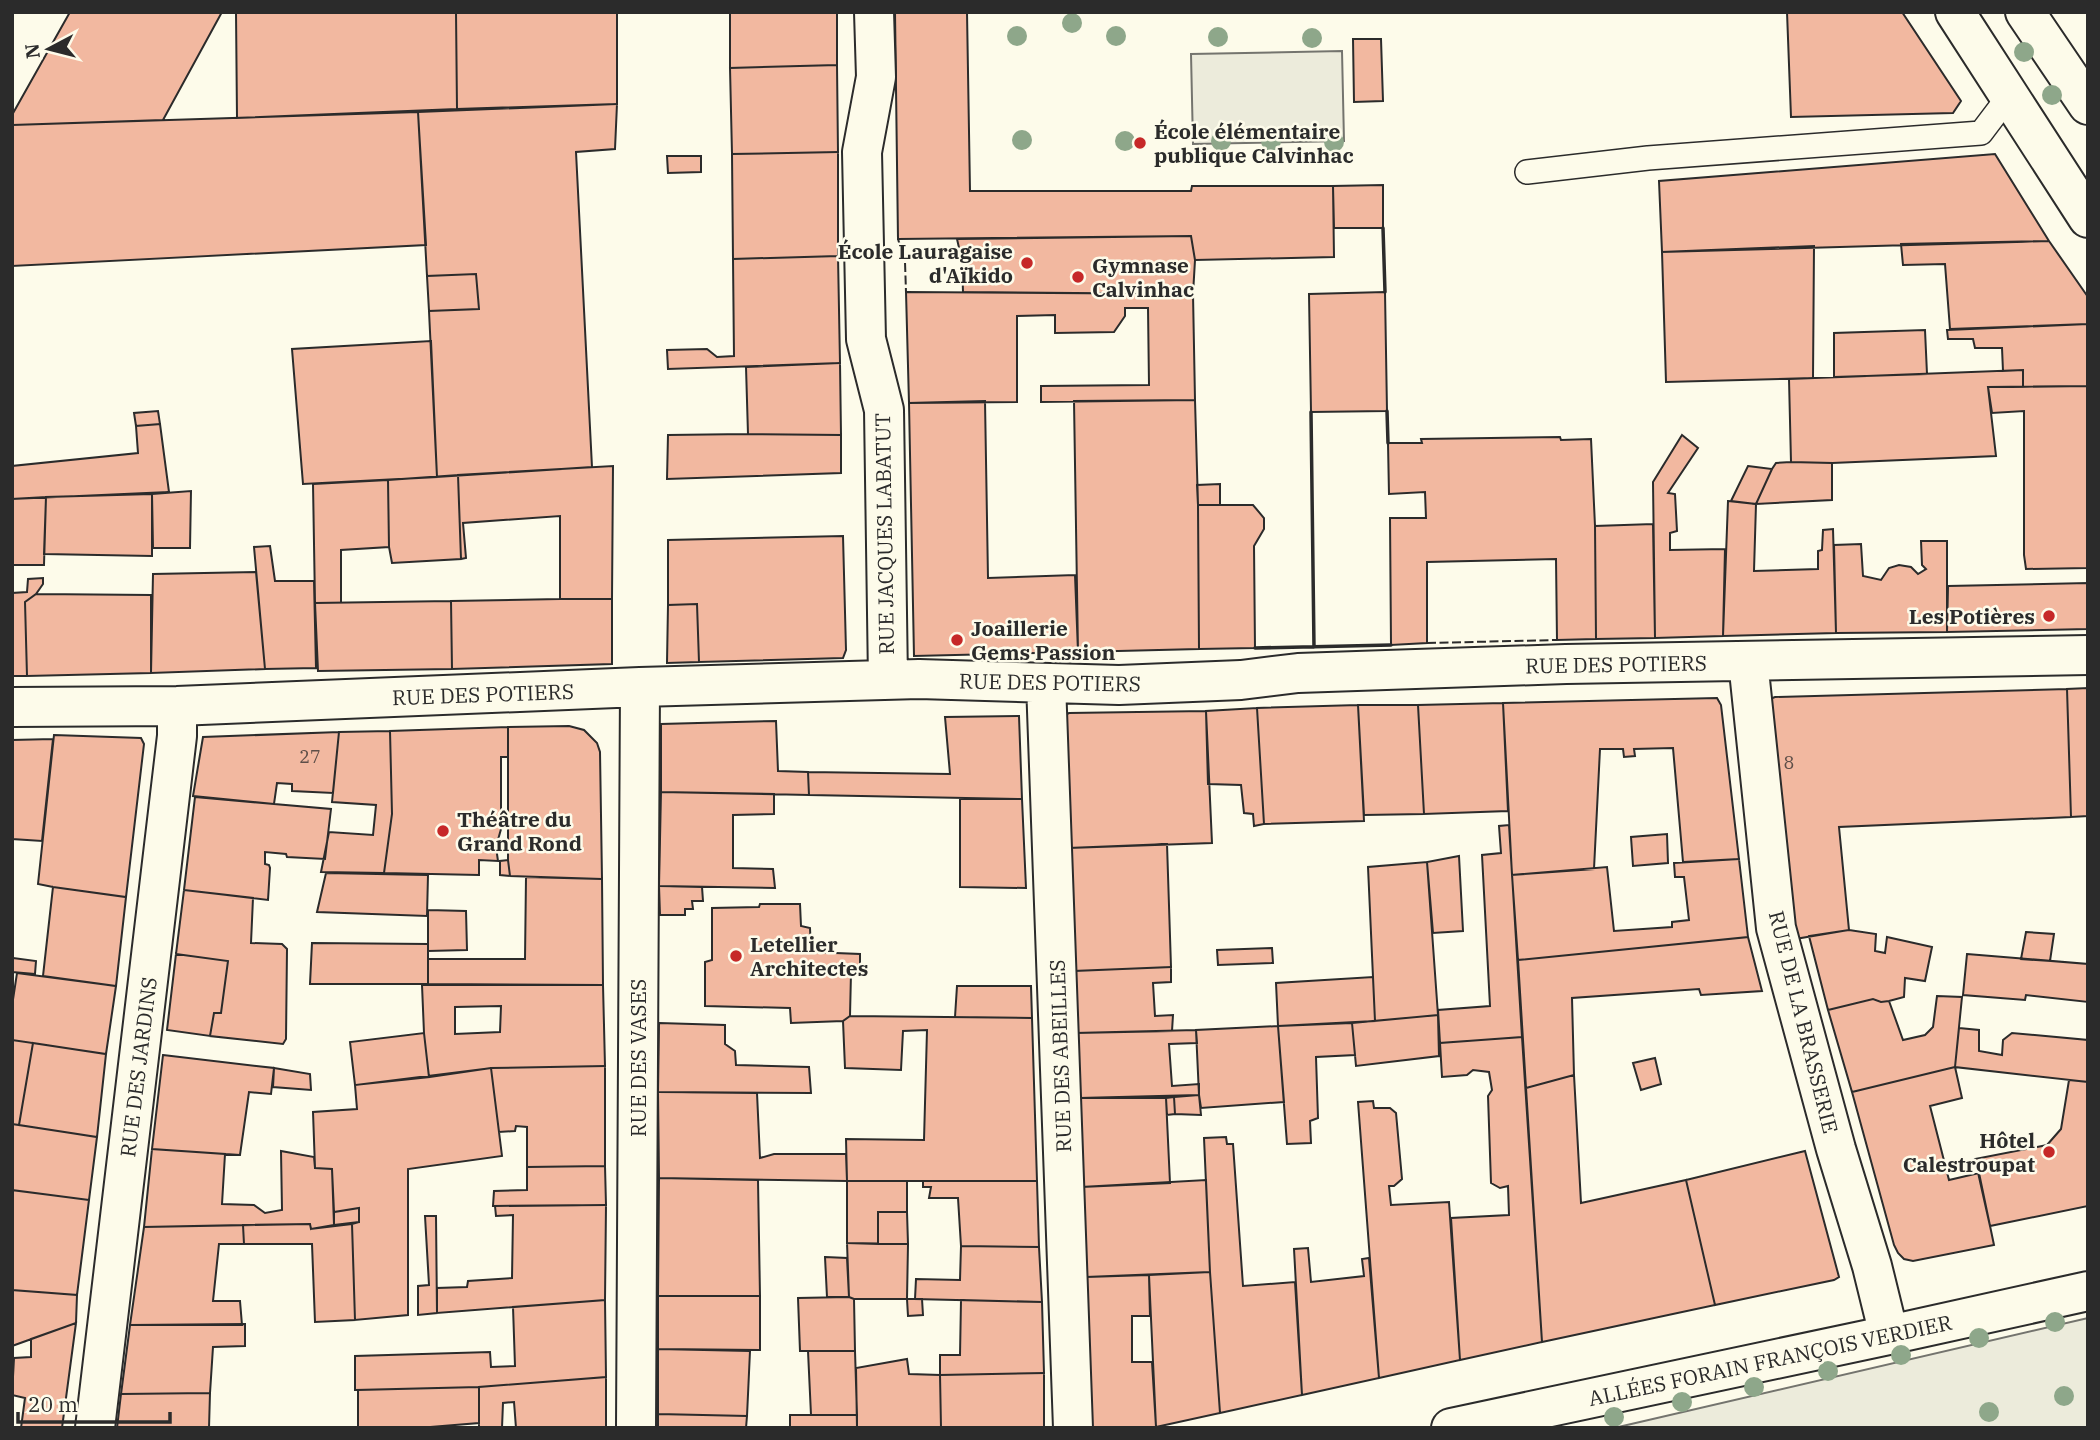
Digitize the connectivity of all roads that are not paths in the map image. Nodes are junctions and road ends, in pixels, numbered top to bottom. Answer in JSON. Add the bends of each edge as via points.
{"nodes":[{"id":1,"x":874,"y":12,"type":"edge"},
{"id":2,"x":1955,"y":12,"type":"edge"},
{"id":3,"x":2025,"y":12,"type":"edge"},
{"id":4,"x":2009,"y":96,"type":"junction"},
{"id":5,"x":2088,"y":105,"type":"edge"},
{"id":6,"x":1527,"y":172,"type":"dead end"},
{"id":7,"x":2088,"y":218,"type":"edge"},
{"id":8,"x":2088,"y":655,"type":"edge"},
{"id":9,"x":1748,"y":661,"type":"junction"},
{"id":10,"x":888,"y":680,"type":"junction"},
{"id":11,"x":1046,"y":683,"type":"junction"},
{"id":12,"x":640,"y":688,"type":"junction"},
{"id":13,"x":177,"y":706,"type":"junction"},
{"id":14,"x":12,"y":707,"type":"edge"},
{"id":15,"x":2088,"y":1291,"type":"edge"},
{"id":16,"x":1889,"y":1335,"type":"junction"},
{"id":17,"x":95,"y":1428,"type":"edge"},
{"id":18,"x":636,"y":1428,"type":"edge"},
{"id":19,"x":1073,"y":1428,"type":"edge"},
{"id":20,"x":1451,"y":1428,"type":"edge"}],
"edges":[{"from":1,"to":10,"type":"street","name":"RUE JACQUES LABATUT","via":[[876,77],[862,152],[866,339],[884,410]]},
{"from":2,"to":4,"type":"street"},
{"from":3,"to":5,"type":"street"},
{"from":4,"to":6,"type":"lane","via":[[1981,133],[1648,158]]},
{"from":4,"to":7,"type":"street"},
{"from":8,"to":9,"type":"street","name":"RUE DES POTIERS"},
{"from":9,"to":11,"type":"street","name":"RUE DES POTIERS","via":[[1311,673],[1119,685]]},
{"from":9,"to":16,"type":"street","name":"RUE DE LA BRASSERIE","via":[[1776,928]]},
{"from":10,"to":11,"type":"street","name":"RUE DES POTIERS"},
{"from":10,"to":12,"type":"street","name":"RUE DES POTIERS"},
{"from":11,"to":19,"type":"street","name":"RUE DES ABEILLES"},
{"from":12,"to":13,"type":"street","name":"RUE DES POTIERS"},
{"from":12,"to":18,"type":"street","name":"RUE DES VASES"},
{"from":13,"to":14,"type":"street","name":"RUE DES POTIERS"},
{"from":13,"to":17,"type":"street","name":"RUE DES JARDINS"},
{"from":15,"to":16,"type":"street","name":"ALLÉES FORAIN FRANÇOIS VERDIER"},
{"from":16,"to":20,"type":"street","name":"ALLÉES FORAIN FRANÇOIS VERDIER"}]}
